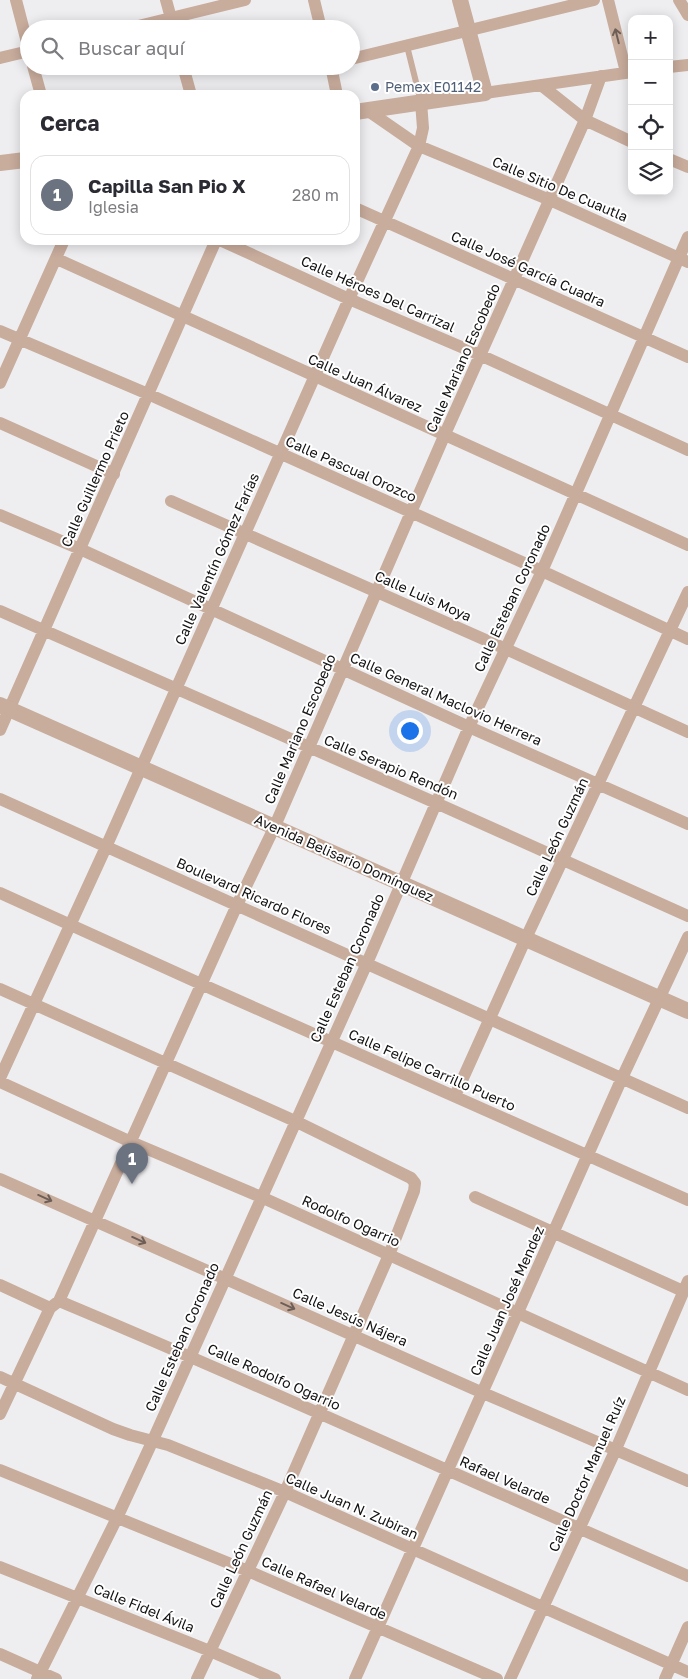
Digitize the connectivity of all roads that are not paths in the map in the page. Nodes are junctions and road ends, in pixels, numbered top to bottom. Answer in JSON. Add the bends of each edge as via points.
{"nodes":[{"id":1,"x":16,"y":0,"type":"edge"},
{"id":2,"x":166,"y":0,"type":"edge"},
{"id":3,"x":245,"y":0,"type":"edge"},
{"id":4,"x":314,"y":0,"type":"edge"},
{"id":5,"x":460,"y":0,"type":"edge"},
{"id":6,"x":594,"y":0,"type":"edge"},
{"id":7,"x":608,"y":0,"type":"edge"},
{"id":8,"x":679,"y":0,"type":"edge"},
{"id":9,"x":688,"y":15,"type":"edge"},
{"id":10,"x":21,"y":20,"type":"edge"},
{"id":11,"x":171,"y":20,"type":"edge"},
{"id":12,"x":184,"y":20,"type":"edge"},
{"id":13,"x":319,"y":20,"type":"edge"},
{"id":14,"x":468,"y":30,"type":"junction"},
{"id":15,"x":407,"y":46,"type":"junction"},
{"id":16,"x":20,"y":53,"type":"edge"},
{"id":17,"x":360,"y":57,"type":"edge"},
{"id":18,"x":0,"y":58,"type":"edge"},
{"id":19,"x":688,"y":65,"type":"edge"},
{"id":20,"x":673,"y":67,"type":"edge"},
{"id":21,"x":628,"y":69,"type":"edge"},
{"id":22,"x":628,"y":72,"type":"edge"},
{"id":23,"x":36,"y":75,"type":"edge"},
{"id":24,"x":185,"y":75,"type":"edge"},
{"id":25,"x":333,"y":75,"type":"edge"},
{"id":26,"x":601,"y":76,"type":"junction"},
{"id":27,"x":541,"y":85,"type":"junction"},
{"id":28,"x":40,"y":90,"type":"edge"},
{"id":29,"x":190,"y":90,"type":"edge"},
{"id":30,"x":336,"y":90,"type":"edge"},
{"id":31,"x":485,"y":93,"type":"junction"},
{"id":32,"x":421,"y":102,"type":"junction"},
{"id":33,"x":361,"y":111,"type":"edge"},
{"id":34,"x":585,"y":120,"type":"junction"},
{"id":35,"x":628,"y":140,"type":"edge"},
{"id":36,"x":419,"y":146,"type":"junction"},
{"id":37,"x":20,"y":161,"type":"edge"},
{"id":38,"x":673,"y":161,"type":"edge"},
{"id":39,"x":0,"y":163,"type":"edge"},
{"id":40,"x":688,"y":167,"type":"edge"},
{"id":41,"x":550,"y":200,"type":"junction"},
{"id":42,"x":360,"y":210,"type":"edge"},
{"id":43,"x":385,"y":222,"type":"junction"},
{"id":44,"x":688,"y":237,"type":"edge"},
{"id":45,"x":62,"y":245,"type":"edge"},
{"id":46,"x":214,"y":245,"type":"edge"},
{"id":47,"x":231,"y":245,"type":"edge"},
{"id":48,"x":57,"y":259,"type":"junction"},
{"id":49,"x":683,"y":260,"type":"edge"},
{"id":50,"x":515,"y":279,"type":"junction"},
{"id":51,"x":349,"y":298,"type":"junction"},
{"id":52,"x":182,"y":316,"type":"junction"},
{"id":53,"x":0,"y":331,"type":"edge"},
{"id":54,"x":643,"y":337,"type":"junction"},
{"id":55,"x":20,"y":340,"type":"junction"},
{"id":56,"x":480,"y":355,"type":"junction"},
{"id":57,"x":688,"y":357,"type":"edge"},
{"id":58,"x":315,"y":377,"type":"junction"},
{"id":59,"x":0,"y":383,"type":"edge"},
{"id":60,"x":148,"y":394,"type":"junction"},
{"id":61,"x":610,"y":415,"type":"junction"},
{"id":62,"x":0,"y":423,"type":"edge"},
{"id":63,"x":445,"y":434,"type":"junction"},
{"id":64,"x":688,"y":450,"type":"edge"},
{"id":65,"x":280,"y":454,"type":"junction"},
{"id":66,"x":114,"y":474,"type":"junction"},
{"id":67,"x":576,"y":494,"type":"junction"},
{"id":68,"x":172,"y":501,"type":"dead end"},
{"id":69,"x":412,"y":513,"type":"junction"},
{"id":70,"x":0,"y":515,"type":"edge"},
{"id":71,"x":245,"y":532,"type":"junction"},
{"id":72,"x":688,"y":545,"type":"edge"},
{"id":73,"x":80,"y":549,"type":"junction"},
{"id":74,"x":542,"y":571,"type":"junction"},
{"id":75,"x":376,"y":592,"type":"junction"},
{"id":76,"x":688,"y":592,"type":"edge"},
{"id":77,"x":211,"y":610,"type":"junction"},
{"id":78,"x":0,"y":611,"type":"edge"},
{"id":79,"x":43,"y":630,"type":"junction"},
{"id":80,"x":670,"y":631,"type":"junction"},
{"id":81,"x":688,"y":638,"type":"edge"},
{"id":82,"x":506,"y":649,"type":"junction"},
{"id":83,"x":342,"y":669,"type":"junction"},
{"id":84,"x":175,"y":689,"type":"junction"},
{"id":85,"x":5,"y":707,"type":"edge"},
{"id":86,"x":635,"y":708,"type":"junction"},
{"id":87,"x":470,"y":727,"type":"junction"},
{"id":88,"x":0,"y":730,"type":"edge"},
{"id":89,"x":688,"y":732,"type":"edge"},
{"id":90,"x":309,"y":748,"type":"junction"},
{"id":91,"x":142,"y":768,"type":"junction"},
{"id":92,"x":600,"y":784,"type":"junction"},
{"id":93,"x":0,"y":799,"type":"edge"},
{"id":94,"x":436,"y":803,"type":"junction"},
{"id":95,"x":688,"y":824,"type":"edge"},
{"id":96,"x":274,"y":828,"type":"junction"},
{"id":97,"x":106,"y":847,"type":"junction"},
{"id":98,"x":563,"y":860,"type":"junction"},
{"id":99,"x":401,"y":883,"type":"junction"},
{"id":100,"x":0,"y":893,"type":"edge"},
{"id":101,"x":238,"y":904,"type":"junction"},
{"id":102,"x":688,"y":916,"type":"edge"},
{"id":103,"x":71,"y":924,"type":"junction"},
{"id":104,"x":688,"y":937,"type":"edge"},
{"id":105,"x":526,"y":938,"type":"junction"},
{"id":106,"x":367,"y":963,"type":"junction"},
{"id":107,"x":202,"y":984,"type":"junction"},
{"id":108,"x":0,"y":989,"type":"edge"},
{"id":109,"x":659,"y":998,"type":"junction"},
{"id":110,"x":34,"y":1005,"type":"junction"},
{"id":111,"x":688,"y":1011,"type":"edge"},
{"id":112,"x":490,"y":1019,"type":"junction"},
{"id":113,"x":331,"y":1042,"type":"junction"},
{"id":114,"x":166,"y":1062,"type":"junction"},
{"id":115,"x":0,"y":1078,"type":"edge"},
{"id":116,"x":622,"y":1078,"type":"junction"},
{"id":117,"x":0,"y":1082,"type":"edge"},
{"id":118,"x":455,"y":1096,"type":"junction"},
{"id":119,"x":688,"y":1108,"type":"edge"},
{"id":120,"x":295,"y":1121,"type":"junction"},
{"id":121,"x":131,"y":1142,"type":"junction"},
{"id":122,"x":588,"y":1155,"type":"junction"},
{"id":123,"x":0,"y":1179,"type":"edge"},
{"id":124,"x":475,"y":1197,"type":"dead end"},
{"id":125,"x":261,"y":1198,"type":"junction"},
{"id":126,"x":688,"y":1200,"type":"edge"},
{"id":127,"x":95,"y":1220,"type":"junction"},
{"id":128,"x":554,"y":1233,"type":"junction"},
{"id":129,"x":389,"y":1255,"type":"junction"},
{"id":130,"x":225,"y":1277,"type":"junction"},
{"id":131,"x":0,"y":1285,"type":"edge"},
{"id":132,"x":686,"y":1286,"type":"edge"},
{"id":133,"x":55,"y":1305,"type":"junction"},
{"id":134,"x":518,"y":1313,"type":"junction"},
{"id":135,"x":353,"y":1335,"type":"junction"},
{"id":136,"x":190,"y":1356,"type":"junction"},
{"id":137,"x":649,"y":1372,"type":"junction"},
{"id":138,"x":0,"y":1377,"type":"edge"},
{"id":139,"x":14,"y":1383,"type":"junction"},
{"id":140,"x":688,"y":1390,"type":"edge"},
{"id":141,"x":483,"y":1393,"type":"junction"},
{"id":142,"x":0,"y":1414,"type":"edge"},
{"id":143,"x":319,"y":1414,"type":"junction"},
{"id":144,"x":153,"y":1440,"type":"junction"},
{"id":145,"x":616,"y":1449,"type":"junction"},
{"id":146,"x":0,"y":1470,"type":"edge"},
{"id":147,"x":448,"y":1472,"type":"junction"},
{"id":148,"x":688,"y":1481,"type":"edge"},
{"id":149,"x":285,"y":1492,"type":"junction"},
{"id":150,"x":117,"y":1518,"type":"junction"},
{"id":151,"x":579,"y":1529,"type":"junction"},
{"id":152,"x":414,"y":1549,"type":"junction"},
{"id":153,"x":0,"y":1567,"type":"edge"},
{"id":154,"x":248,"y":1571,"type":"junction"},
{"id":155,"x":688,"y":1576,"type":"edge"},
{"id":156,"x":77,"y":1597,"type":"junction"},
{"id":157,"x":542,"y":1608,"type":"junction"},
{"id":158,"x":688,"y":1626,"type":"edge"},
{"id":159,"x":378,"y":1628,"type":"junction"},
{"id":160,"x":210,"y":1651,"type":"junction"},
{"id":161,"x":0,"y":1654,"type":"edge"},
{"id":162,"x":671,"y":1665,"type":"junction"},
{"id":163,"x":688,"y":1672,"type":"edge"},
{"id":164,"x":39,"y":1676,"type":"edge"},
{"id":165,"x":56,"y":1679,"type":"edge"},
{"id":166,"x":197,"y":1679,"type":"edge"},
{"id":167,"x":275,"y":1679,"type":"edge"},
{"id":168,"x":356,"y":1679,"type":"edge"},
{"id":169,"x":497,"y":1679,"type":"edge"},
{"id":170,"x":510,"y":1679,"type":"edge"},
{"id":171,"x":665,"y":1679,"type":"edge"}],
"edges":[{"from":1,"to":10,"type":"street"},
{"from":2,"to":11,"type":"street"},
{"from":3,"to":12,"type":"street"},
{"from":4,"to":13,"type":"street"},
{"from":5,"to":14,"type":"street"},
{"from":6,"to":14,"type":"street"},
{"from":21,"to":7,"type":"street","one_way":true},
{"from":8,"to":9,"type":"street"},
{"from":14,"to":15,"type":"street"},
{"from":14,"to":31,"type":"street"},
{"from":15,"to":17,"type":"street"},
{"from":15,"to":32,"type":"lane","name":"Calle Valentín Gómez Farías"},
{"from":16,"to":18,"type":"street"},
{"from":19,"to":20,"type":"street"},
{"from":22,"to":26,"type":"street"},
{"from":23,"to":28,"type":"street"},
{"from":24,"to":29,"type":"street"},
{"from":25,"to":30,"type":"street"},
{"from":26,"to":27,"type":"street"},
{"from":26,"to":34,"type":"street","name":"Calle Mariano Escobedo"},
{"from":27,"to":31,"type":"street"},
{"from":27,"to":34,"type":"street"},
{"from":31,"to":32,"type":"street"},
{"from":32,"to":33,"type":"street"},
{"from":32,"to":36,"type":"street","name":"Calle Valentín Gómez Farías"},
{"from":33,"to":36,"type":"street","name":"Calle Sitio De Cuautla"},
{"from":34,"to":35,"type":"street"},
{"from":34,"to":41,"type":"street","name":"Calle Mariano Escobedo"},
{"from":36,"to":41,"type":"street","name":"Calle Sitio De Cuautla"},
{"from":36,"to":43,"type":"street","name":"Calle Valentín Gómez Farías"},
{"from":37,"to":39,"type":"street"},
{"from":38,"to":40,"type":"street"},
{"from":41,"to":49,"type":"street","name":"Calle Sitio De Cuautla"},
{"from":41,"to":50,"type":"street","name":"Calle Mariano Escobedo"},
{"from":42,"to":43,"type":"street","name":"Calle José García Cuadra"},
{"from":43,"to":50,"type":"street","name":"Calle José García Cuadra"},
{"from":43,"to":51,"type":"street","name":"Calle Valentín Gómez Farías"},
{"from":44,"to":49,"type":"street","name":"Calle Esteban Coronado"},
{"from":45,"to":48,"type":"street"},
{"from":46,"to":52,"type":"street","name":"Calle Guillermo Prieto"},
{"from":47,"to":51,"type":"street","name":"Calle Héroes Del Carrizal"},
{"from":48,"to":52,"type":"street","name":"Calle Juan Álvarez"},
{"from":48,"to":55,"type":"street"},
{"from":49,"to":54,"type":"street","name":"Calle Esteban Coronado"},
{"from":50,"to":54,"type":"street","name":"Calle José García Cuadra"},
{"from":50,"to":56,"type":"street","name":"Calle Mariano Escobedo"},
{"from":51,"to":56,"type":"street","name":"Calle Héroes Del Carrizal"},
{"from":51,"to":58,"type":"street","name":"Calle Valentín Gómez Farías"},
{"from":52,"to":58,"type":"street","name":"Calle Juan Álvarez"},
{"from":52,"to":60,"type":"street","name":"Calle Guillermo Prieto"},
{"from":53,"to":55,"type":"street","name":"Calle Pascual Orozco"},
{"from":54,"to":57,"type":"street","name":"Calle José García Cuadra"},
{"from":54,"to":61,"type":"street","name":"Calle Esteban Coronado"},
{"from":55,"to":59,"type":"street"},
{"from":55,"to":60,"type":"street","name":"Calle Pascual Orozco"},
{"from":56,"to":61,"type":"street","name":"Calle Héroes Del Carrizal"},
{"from":56,"to":63,"type":"street","name":"Calle Mariano Escobedo"},
{"from":58,"to":63,"type":"street","name":"Calle Juan Álvarez"},
{"from":58,"to":65,"type":"street","name":"Calle Valentín Gómez Farías"},
{"from":60,"to":65,"type":"street","name":"Calle Pascual Orozco"},
{"from":60,"to":66,"type":"street","name":"Calle Guillermo Prieto"},
{"from":61,"to":64,"type":"street","name":"Calle Héroes Del Carrizal"},
{"from":61,"to":67,"type":"street","name":"Calle Esteban Coronado"},
{"from":62,"to":66,"type":"street"},
{"from":63,"to":67,"type":"street","name":"Calle Juan Álvarez"},
{"from":63,"to":69,"type":"street","name":"Calle Mariano Escobedo"},
{"from":65,"to":69,"type":"street","name":"Calle Pascual Orozco"},
{"from":65,"to":71,"type":"street","name":"Calle Valentín Gómez Farías"},
{"from":66,"to":73,"type":"street","name":"Calle Guillermo Prieto"},
{"from":67,"to":72,"type":"street","name":"Calle Juan Álvarez"},
{"from":67,"to":74,"type":"street","name":"Calle Esteban Coronado"},
{"from":68,"to":71,"type":"street","name":"Calle Luis Moya"},
{"from":69,"to":74,"type":"street","name":"Calle Pascual Orozco"},
{"from":69,"to":75,"type":"street","name":"Calle Mariano Escobedo"},
{"from":70,"to":73,"type":"street","name":"Calle General Maclovio Herrera"},
{"from":71,"to":75,"type":"street","name":"Calle Luis Moya"},
{"from":71,"to":77,"type":"street","name":"Calle Valentín Gómez Farías"},
{"from":73,"to":77,"type":"street","name":"Calle General Maclovio Herrera"},
{"from":73,"to":79,"type":"street","name":"Calle Guillermo Prieto"},
{"from":74,"to":80,"type":"street","name":"Calle Pascual Orozco"},
{"from":74,"to":82,"type":"street","name":"Calle Esteban Coronado"},
{"from":75,"to":82,"type":"street","name":"Calle Luis Moya"},
{"from":75,"to":83,"type":"street","name":"Calle Mariano Escobedo"},
{"from":76,"to":80,"type":"street","name":"Calle León Guzmán"},
{"from":77,"to":83,"type":"street","name":"Calle General Maclovio Herrera"},
{"from":77,"to":84,"type":"street","name":"Calle Valentín Gómez Farías"},
{"from":78,"to":79,"type":"street","name":"Calle Serapio Rendón"},
{"from":79,"to":84,"type":"street","name":"Calle Serapio Rendón"},
{"from":79,"to":85,"type":"street","name":"Calle Guillermo Prieto"},
{"from":80,"to":81,"type":"street","name":"Calle Pascual Orozco"},
{"from":80,"to":86,"type":"street","name":"Calle León Guzmán"},
{"from":82,"to":86,"type":"street","name":"Calle Luis Moya"},
{"from":82,"to":87,"type":"street","name":"Calle Esteban Coronado"},
{"from":83,"to":87,"type":"street","name":"Calle General Maclovio Herrera"},
{"from":83,"to":90,"type":"street","name":"Calle Mariano Escobedo"},
{"from":84,"to":90,"type":"street","name":"Calle Serapio Rendón"},
{"from":84,"to":91,"type":"street","name":"Calle Valentín Gómez Farías"},
{"from":85,"to":88,"type":"street","name":"Calle Guillermo Prieto"},
{"from":85,"to":91,"type":"street","name":"Avenida Belisario Domínguez"},
{"from":86,"to":89,"type":"street","name":"Calle Luis Moya"},
{"from":86,"to":92,"type":"street","name":"Calle León Guzmán"},
{"from":87,"to":92,"type":"street","name":"Calle General Maclovio Herrera"},
{"from":87,"to":94,"type":"street","name":"Calle Esteban Coronado"},
{"from":90,"to":94,"type":"street","name":"Calle Serapio Rendón"},
{"from":90,"to":96,"type":"street","name":"Calle Mariano Escobedo"},
{"from":91,"to":96,"type":"street","name":"Avenida Belisario Domínguez"},
{"from":91,"to":97,"type":"street","name":"Calle Valentín Gómez Farías"},
{"from":92,"to":95,"type":"street","name":"Calle General Maclovio Herrera"},
{"from":92,"to":98,"type":"street","name":"Calle León Guzmán"},
{"from":93,"to":97,"type":"street","name":"Boulevard Ricardo Flores"},
{"from":94,"to":98,"type":"street","name":"Calle Serapio Rendón"},
{"from":94,"to":99,"type":"street","name":"Calle Esteban Coronado"},
{"from":96,"to":99,"type":"street","name":"Avenida Belisario Domínguez"},
{"from":96,"to":101,"type":"street","name":"Calle Mariano Escobedo"},
{"from":97,"to":101,"type":"street","name":"Boulevard Ricardo Flores"},
{"from":97,"to":103,"type":"street","name":"Calle Valentín Gómez Farías"},
{"from":98,"to":102,"type":"street","name":"Calle Serapio Rendón"},
{"from":98,"to":105,"type":"street","name":"Calle León Guzmán"},
{"from":99,"to":105,"type":"street","name":"Avenida Belisario Domínguez"},
{"from":99,"to":106,"type":"street","name":"Calle Esteban Coronado"},
{"from":100,"to":103,"type":"street","name":"Calle Felipe Carrillo Puerto"},
{"from":101,"to":106,"type":"street","name":"Boulevard Ricardo Flores"},
{"from":101,"to":107,"type":"street","name":"Calle Mariano Escobedo"},
{"from":103,"to":107,"type":"street","name":"Calle Felipe Carrillo Puerto"},
{"from":103,"to":110,"type":"street","name":"Calle Valentín Gómez Farías"},
{"from":104,"to":109,"type":"street","name":"Calle Juan José Mendez"},
{"from":105,"to":109,"type":"street","name":"Avenida Belisario Domínguez"},
{"from":105,"to":112,"type":"street","name":"Calle León Guzmán"},
{"from":106,"to":112,"type":"street","name":"Boulevard Ricardo Flores"},
{"from":106,"to":113,"type":"street","name":"Calle Esteban Coronado"},
{"from":107,"to":113,"type":"street","name":"Calle Felipe Carrillo Puerto"},
{"from":107,"to":114,"type":"street","name":"Calle Mariano Escobedo"},
{"from":108,"to":110,"type":"street"},
{"from":109,"to":111,"type":"street","name":"Avenida Belisario Domínguez"},
{"from":109,"to":116,"type":"street","name":"Calle Juan José Mendez"},
{"from":110,"to":114,"type":"street"},
{"from":110,"to":115,"type":"street","name":"Calle Valentín Gómez Farías"},
{"from":112,"to":116,"type":"street","name":"Boulevard Ricardo Flores"},
{"from":112,"to":118,"type":"street","name":"Calle León Guzmán"},
{"from":113,"to":118,"type":"street","name":"Calle Felipe Carrillo Puerto"},
{"from":113,"to":120,"type":"street","name":"Calle Esteban Coronado"},
{"from":114,"to":120,"type":"street"},
{"from":114,"to":121,"type":"street","name":"Calle Mariano Escobedo"},
{"from":116,"to":119,"type":"street","name":"Boulevard Ricardo Flores"},
{"from":116,"to":122,"type":"street","name":"Calle Juan José Mendez"},
{"from":117,"to":121,"type":"street","name":"Rodolfo Ogarrio"},
{"from":118,"to":122,"type":"street","name":"Calle Felipe Carrillo Puerto"},
{"from":120,"to":125,"type":"street","name":"Calle Esteban Coronado"},
{"from":120,"to":129,"type":"street","name":"Calle León Guzmán","via":[[411,1178],[415,1183]]},
{"from":121,"to":125,"type":"street","name":"Rodolfo Ogarrio"},
{"from":121,"to":127,"type":"street","name":"Calle Mariano Escobedo"},
{"from":122,"to":126,"type":"street","name":"Calle Felipe Carrillo Puerto"},
{"from":122,"to":128,"type":"street","name":"Calle Juan José Mendez"},
{"from":123,"to":127,"type":"street","name":"Calle Jesús Nájera","one_way":true},
{"from":124,"to":128,"type":"street"},
{"from":125,"to":129,"type":"street","name":"Rodolfo Ogarrio"},
{"from":125,"to":130,"type":"street","name":"Calle Esteban Coronado"},
{"from":127,"to":130,"type":"street","name":"Calle Jesús Nájera","one_way":true},
{"from":127,"to":133,"type":"street","name":"Calle Mariano Escobedo"},
{"from":128,"to":132,"type":"street"},
{"from":128,"to":134,"type":"street","name":"Calle Juan José Mendez"},
{"from":129,"to":134,"type":"street","name":"Rodolfo Ogarrio"},
{"from":129,"to":135,"type":"street","name":"Calle León Guzmán"},
{"from":130,"to":135,"type":"street","name":"Calle Jesús Nájera","one_way":true},
{"from":130,"to":136,"type":"street","name":"Calle Esteban Coronado"},
{"from":131,"to":133,"type":"street","name":"Calle Rodolfo Ogarrio"},
{"from":132,"to":137,"type":"street","name":"Calle Doctor Manuel Ruíz"},
{"from":133,"to":136,"type":"street","name":"Calle Rodolfo Ogarrio"},
{"from":133,"to":139,"type":"street","name":"Calle Mariano Escobedo"},
{"from":134,"to":137,"type":"street","name":"Rodolfo Ogarrio"},
{"from":134,"to":141,"type":"street","name":"Calle Juan José Mendez"},
{"from":135,"to":141,"type":"street","name":"Calle Jesús Nájera"},
{"from":135,"to":143,"type":"street","name":"Calle León Guzmán"},
{"from":136,"to":143,"type":"street","name":"Calle Rodolfo Ogarrio"},
{"from":136,"to":144,"type":"street","name":"Calle Esteban Coronado"},
{"from":137,"to":140,"type":"street","name":"Rodolfo Ogarrio"},
{"from":137,"to":145,"type":"street","name":"Calle Doctor Manuel Ruíz"},
{"from":138,"to":139,"type":"street","name":"Calle Juan N. Zubiran"},
{"from":139,"to":142,"type":"street","name":"Calle Mariano Escobedo"},
{"from":139,"to":144,"type":"street","name":"Calle Juan N. Zubiran","via":[[113,1429]]},
{"from":141,"to":145,"type":"street","name":"Calle Jesús Nájera"},
{"from":141,"to":147,"type":"street","name":"Calle Juan José Mendez"},
{"from":143,"to":147,"type":"street","name":"Calle Rodolfo Ogarrio"},
{"from":143,"to":149,"type":"street","name":"Calle León Guzmán"},
{"from":144,"to":149,"type":"street","name":"Calle Juan N. Zubiran"},
{"from":144,"to":150,"type":"street","name":"Calle Esteban Coronado"},
{"from":145,"to":148,"type":"street","name":"Calle Jesús Nájera"},
{"from":145,"to":151,"type":"street","name":"Calle Doctor Manuel Ruíz"},
{"from":146,"to":150,"type":"street","name":"Calle Rafael Velarde"},
{"from":147,"to":151,"type":"street","name":"Rafael Velarde"},
{"from":147,"to":152,"type":"street","name":"Calle Juan José Mendez"},
{"from":149,"to":152,"type":"street","name":"Calle Juan N. Zubiran"},
{"from":149,"to":154,"type":"street","name":"Calle León Guzmán"},
{"from":150,"to":154,"type":"street","name":"Calle Rafael Velarde"},
{"from":150,"to":156,"type":"street","name":"Calle Esteban Coronado"},
{"from":151,"to":155,"type":"street","name":"Rafael Velarde"},
{"from":151,"to":157,"type":"street","name":"Calle Doctor Manuel Ruíz"},
{"from":152,"to":157,"type":"street","name":"Calle Juan N. Zubiran"},
{"from":152,"to":159,"type":"street","name":"Calle Juan José Mendez"},
{"from":153,"to":156,"type":"street","name":"Calle Fidel Ávila"},
{"from":154,"to":159,"type":"street","name":"Calle Rafael Velarde"},
{"from":154,"to":160,"type":"street","name":"Calle León Guzmán"},
{"from":156,"to":160,"type":"street","name":"Calle Fidel Ávila"},
{"from":156,"to":164,"type":"street","name":"Calle Esteban Coronado"},
{"from":157,"to":162,"type":"street","name":"Calle Juan N. Zubiran"},
{"from":157,"to":170,"type":"street","name":"Calle Doctor Manuel Ruíz"},
{"from":158,"to":162,"type":"street"},
{"from":159,"to":168,"type":"street","name":"Calle Juan José Mendez"},
{"from":159,"to":169,"type":"street","name":"Calle Rafael Velarde"},
{"from":160,"to":166,"type":"street","name":"Calle León Guzmán"},
{"from":160,"to":167,"type":"street","name":"Calle Fidel Ávila"},
{"from":161,"to":164,"type":"street"},
{"from":162,"to":163,"type":"street","name":"Calle Juan N. Zubiran"},
{"from":162,"to":171,"type":"street"},
{"from":164,"to":165,"type":"street"}]}
